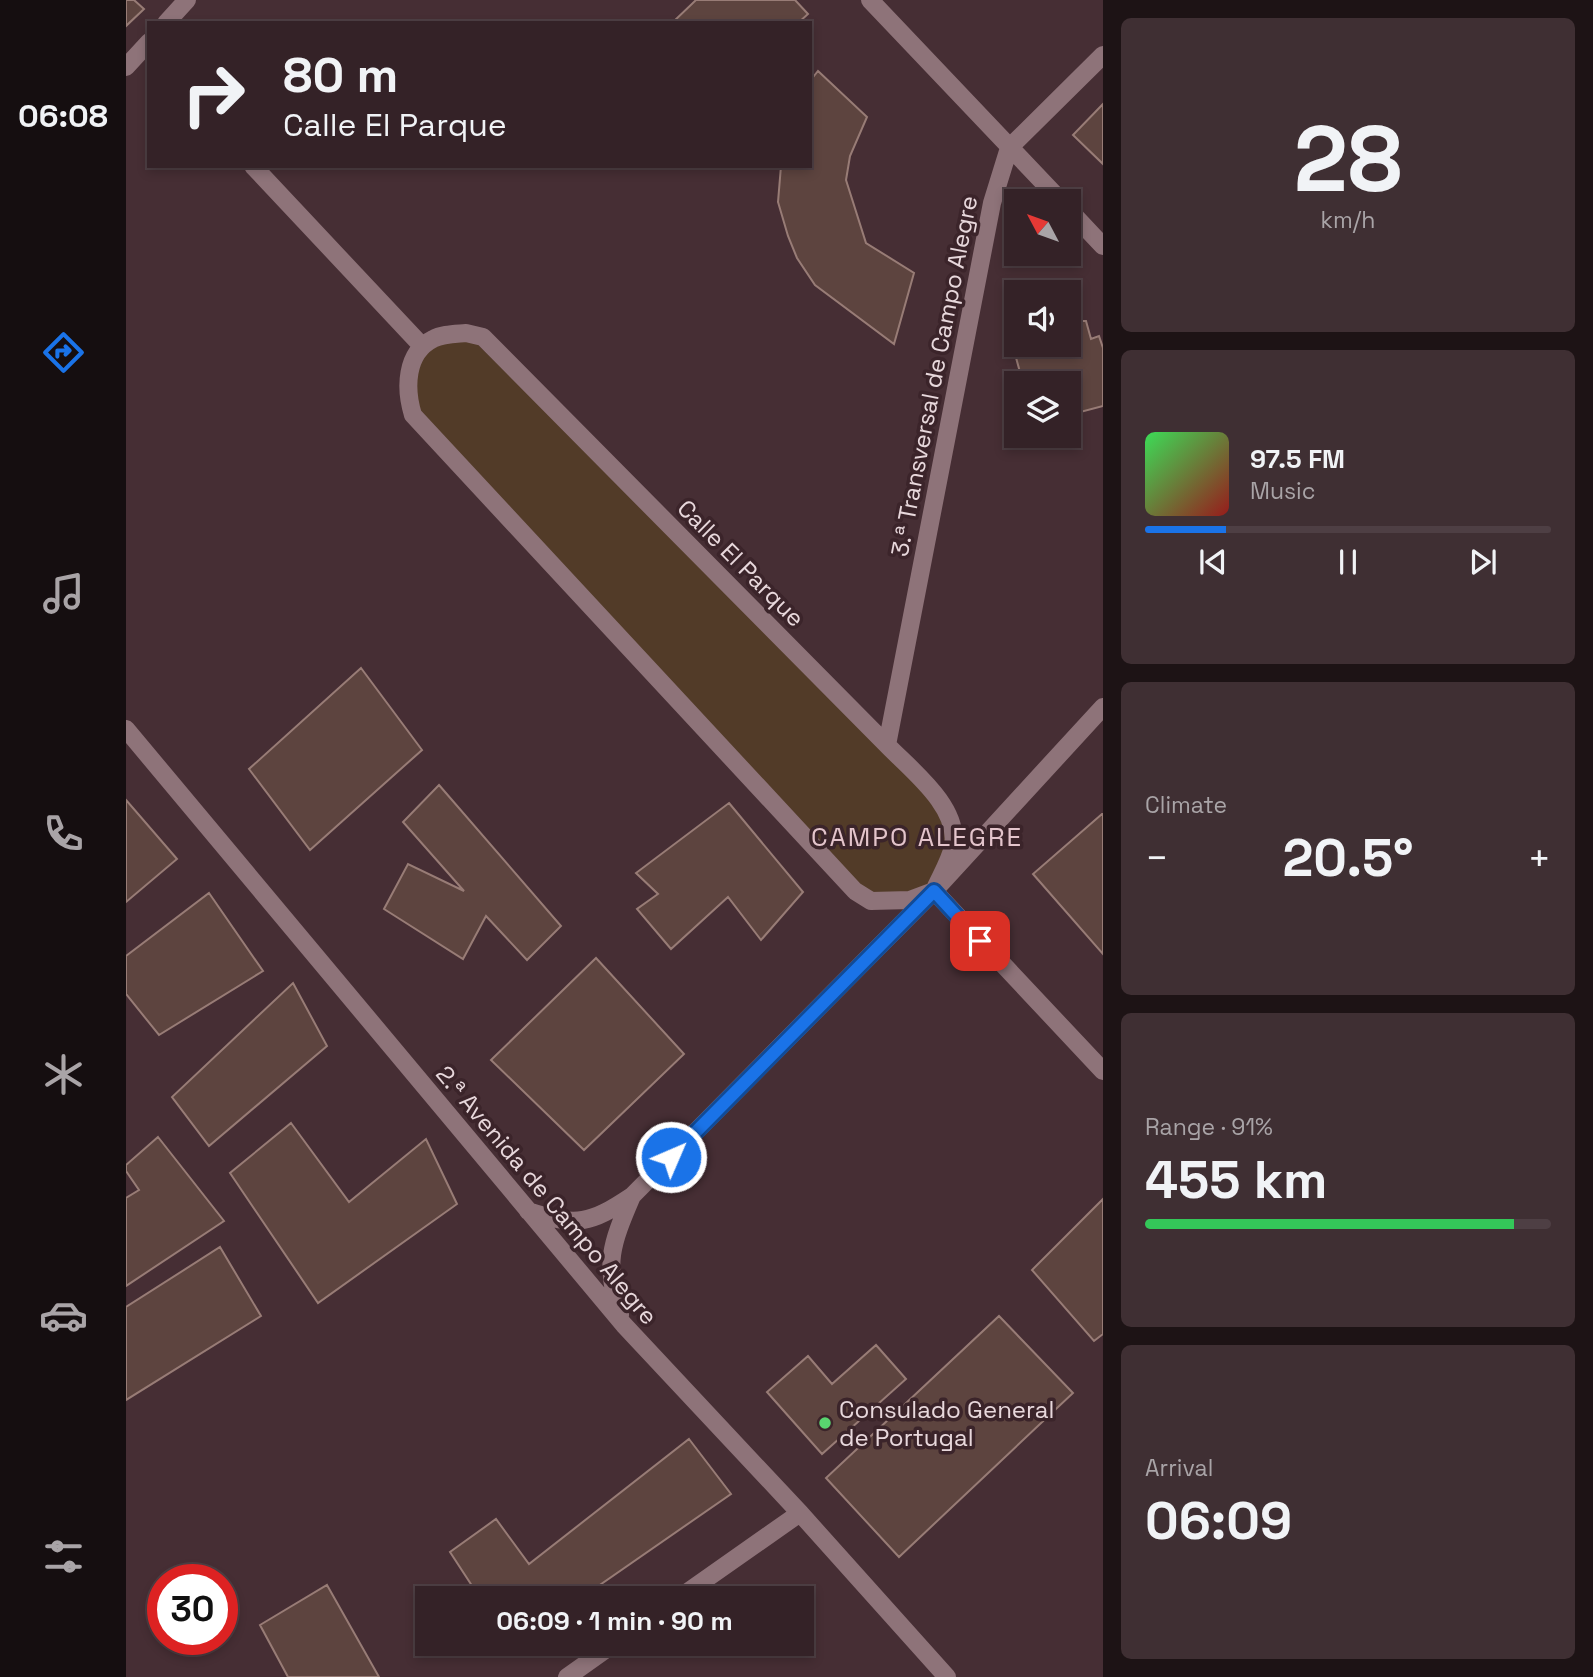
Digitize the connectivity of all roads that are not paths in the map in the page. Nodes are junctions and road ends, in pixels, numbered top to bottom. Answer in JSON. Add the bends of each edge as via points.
{"nodes":[{"id":1,"x":187,"y":0,"type":"edge"},
{"id":2,"x":870,"y":0,"type":"edge"},
{"id":3,"x":168,"y":21,"type":"edge"},
{"id":4,"x":146,"y":50,"type":"edge"},
{"id":5,"x":1103,"y":55,"type":"edge"},
{"id":6,"x":126,"y":67,"type":"edge"},
{"id":7,"x":1009,"y":148,"type":"junction"},
{"id":8,"x":255,"y":168,"type":"edge"},
{"id":9,"x":1048,"y":189,"type":"edge"},
{"id":10,"x":1082,"y":224,"type":"edge"},
{"id":11,"x":1103,"y":246,"type":"edge"},
{"id":12,"x":422,"y":346,"type":"junction"},
{"id":13,"x":1103,"y":707,"type":"edge"},
{"id":14,"x":126,"y":729,"type":"edge"},
{"id":15,"x":887,"y":745,"type":"junction"},
{"id":16,"x":934,"y":891,"type":"junction"},
{"id":17,"x":1103,"y":1071,"type":"edge"},
{"id":18,"x":632,"y":1196,"type":"junction"},
{"id":19,"x":527,"y":1210,"type":"junction"},
{"id":20,"x":624,"y":1325,"type":"junction"},
{"id":21,"x":800,"y":1513,"type":"junction"},
{"id":22,"x":697,"y":1586,"type":"edge"},
{"id":23,"x":597,"y":1656,"type":"edge"},
{"id":24,"x":567,"y":1677,"type":"edge"},
{"id":25,"x":947,"y":1677,"type":"edge"}],
"edges":[{"from":1,"to":3,"type":"street"},
{"from":2,"to":7,"type":"street"},
{"from":4,"to":6,"type":"street"},
{"from":5,"to":7,"type":"street","name":"3.ª Transversal de Campo Alegre"},
{"from":7,"to":9,"type":"street"},
{"from":7,"to":15,"type":"street","name":"3.ª Transversal de Campo Alegre","via":[[992,203]]},
{"from":8,"to":12,"type":"street"},
{"from":10,"to":11,"type":"street"},
{"from":12,"to":15,"type":"street","name":"Calle El Parque","via":[[435,338],[466,332],[483,337]]},
{"from":12,"to":16,"type":"street","via":[[408,381],[413,415],[855,891],[871,901],[910,900]]},
{"from":13,"to":16,"type":"street"},
{"from":14,"to":19,"type":"street","name":"2.ª Avenida de Campo Alegre"},
{"from":15,"to":16,"type":"street","name":"Calle El Parque","via":[[944,804],[953,825],[953,845]]},
{"from":16,"to":17,"type":"street"},
{"from":16,"to":18,"type":"street"},
{"from":18,"to":19,"type":"street","via":[[592,1220],[555,1220]]},
{"from":18,"to":20,"type":"street","via":[[612,1244],[611,1260],[613,1292]]},
{"from":19,"to":20,"type":"street","name":"2.ª Avenida de Campo Alegre"},
{"from":20,"to":21,"type":"street","name":"2.ª Avenida de Campo Alegre"},
{"from":21,"to":22,"type":"street"},
{"from":21,"to":25,"type":"street","name":"2.ª Avenida de Campo Alegre"},
{"from":23,"to":24,"type":"street"}]}
